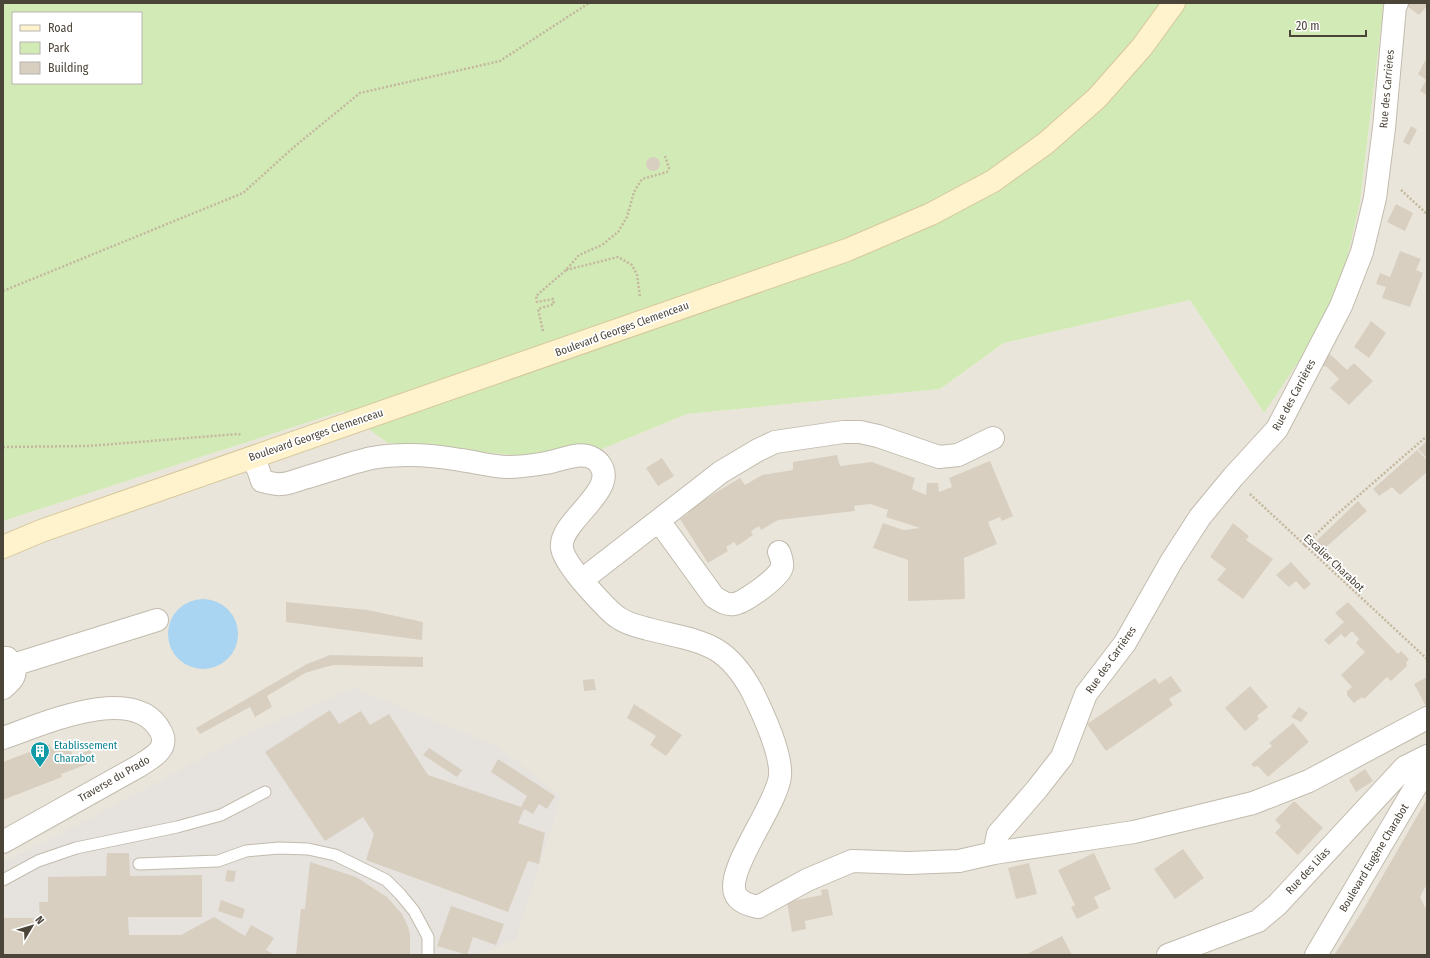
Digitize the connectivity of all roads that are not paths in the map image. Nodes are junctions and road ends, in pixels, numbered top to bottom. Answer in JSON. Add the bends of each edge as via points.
{"nodes":[{"id":1,"x":1174,"y":3,"type":"edge"},
{"id":2,"x":1397,"y":3,"type":"edge"},
{"id":3,"x":993,"y":438,"type":"dead end"},
{"id":4,"x":251,"y":458,"type":"junction"},
{"id":5,"x":659,"y":521,"type":"junction"},
{"id":6,"x":3,"y":547,"type":"edge"},
{"id":7,"x":779,"y":552,"type":"dead end"},
{"id":8,"x":582,"y":580,"type":"junction"},
{"id":9,"x":157,"y":620,"type":"dead end"},
{"id":10,"x":8,"y":662,"type":"edge"},
{"id":11,"x":3,"y":688,"type":"edge"},
{"id":12,"x":1427,"y":718,"type":"edge"},
{"id":13,"x":3,"y":738,"type":"edge"},
{"id":14,"x":1427,"y":756,"type":"edge"},
{"id":15,"x":1427,"y":759,"type":"edge"},
{"id":16,"x":265,"y":792,"type":"dead end"},
{"id":17,"x":3,"y":842,"type":"edge"},
{"id":18,"x":994,"y":853,"type":"junction"},
{"id":19,"x":139,"y":864,"type":"dead end"},
{"id":20,"x":3,"y":880,"type":"edge"},
{"id":21,"x":428,"y":955,"type":"edge"},
{"id":22,"x":1168,"y":955,"type":"edge"},
{"id":23,"x":1316,"y":955,"type":"edge"}],
"edges":[{"from":1,"to":4,"type":"main road","name":"Boulevard Georges Clemenceau","via":[[1142,46],[1097,98],[1046,143],[993,181],[931,214],[847,250]]},
{"from":2,"to":18,"type":"street","name":"Rue des Carrières","via":[[1375,198],[1362,252],[1341,306],[1277,429],[1200,517],[1125,643],[1086,694],[1062,757],[998,834]]},
{"from":3,"to":5,"type":"street","via":[[958,455],[939,457],[860,432],[842,432],[775,442],[721,472]]},
{"from":4,"to":6,"type":"main road","name":"Boulevard Georges Clemenceau","via":[[41,531]]},
{"from":4,"to":8,"type":"street","via":[[262,481],[281,484],[372,458],[448,458],[507,467],[589,456],[599,463],[602,469],[602,486],[563,536],[561,547]]},
{"from":5,"to":7,"type":"street","via":[[714,597],[724,604],[735,604],[776,577],[782,568]]},
{"from":5,"to":8,"type":"street"},
{"from":8,"to":18,"type":"street","via":[[614,615],[627,623],[716,648],[736,666],[752,691],[770,732],[780,774],[778,786],[747,846],[733,886],[736,896],[746,904],[758,907],[807,880],[852,861],[959,861]]},
{"from":9,"to":10,"type":"street"},
{"from":10,"to":11,"type":"street","via":[[15,673]]},
{"from":12,"to":18,"type":"street","via":[[1309,781],[1253,803],[1134,832]]},
{"from":13,"to":17,"type":"street","name":"Traverse du Prado","via":[[87,711],[117,707],[138,711],[150,717],[159,726],[164,737],[164,744],[159,752],[139,766]]},
{"from":14,"to":22,"type":"street","name":"Rue des Lilas","via":[[1405,766],[1277,905],[1258,921]]},
{"from":15,"to":23,"type":"street","name":"Boulevard Eugène Charabot","via":[[1419,781]]},
{"from":16,"to":20,"type":"lane","via":[[221,816],[76,848],[38,861]]},
{"from":19,"to":21,"type":"lane","via":[[218,861],[246,851],[279,848],[308,849],[335,855],[386,880],[400,894],[414,911],[428,937]]}]}
